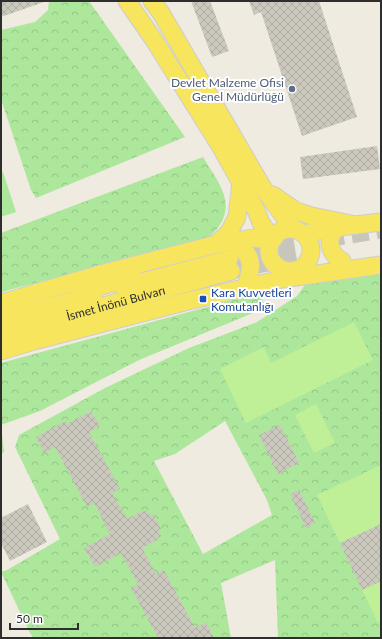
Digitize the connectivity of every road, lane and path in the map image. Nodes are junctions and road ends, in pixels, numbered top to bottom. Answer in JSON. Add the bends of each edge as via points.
{"nodes":[{"id":1,"x":127,"y":1,"type":"edge"},
{"id":2,"x":152,"y":1,"type":"edge"},
{"id":3,"x":241,"y":182,"type":"junction"},
{"id":4,"x":263,"y":188,"type":"junction"},
{"id":5,"x":381,"y":213,"type":"edge"},
{"id":6,"x":381,"y":222,"type":"edge"},
{"id":7,"x":356,"y":225,"type":"junction"},
{"id":8,"x":339,"y":227,"type":"junction"},
{"id":9,"x":298,"y":232,"type":"junction"},
{"id":10,"x":273,"y":240,"type":"junction"},
{"id":11,"x":217,"y":244,"type":"junction"},
{"id":12,"x":381,"y":255,"type":"edge"},
{"id":13,"x":234,"y":259,"type":"junction"},
{"id":14,"x":342,"y":261,"type":"junction"},
{"id":15,"x":306,"y":264,"type":"junction"},
{"id":16,"x":381,"y":265,"type":"edge"},
{"id":17,"x":283,"y":269,"type":"junction"},
{"id":18,"x":248,"y":279,"type":"junction"},
{"id":19,"x":1,"y":303,"type":"edge"},
{"id":20,"x":1,"y":315,"type":"edge"},
{"id":21,"x":1,"y":320,"type":"edge"},
{"id":22,"x":1,"y":334,"type":"edge"},
{"id":23,"x":1,"y":345,"type":"edge"},
{"id":24,"x":1,"y":351,"type":"edge"}],
"edges":[{"from":1,"to":3,"type":"main road","via":[[154,40]]},
{"from":2,"to":4,"type":"main road"},
{"from":3,"to":10,"type":"main road"},
{"from":3,"to":11,"type":"main road","via":[[237,217]]},
{"from":4,"to":7,"type":"main road","via":[[296,211]]},
{"from":4,"to":9,"type":"main road"},
{"from":5,"to":7,"type":"main road","via":[[361,220]]},
{"from":6,"to":7,"type":"main road"},
{"from":7,"to":8,"type":"main road"},
{"from":8,"to":9,"type":"main road"},
{"from":8,"to":14,"type":"main road","via":[[332,232],[329,245]]},
{"from":9,"to":10,"type":"main road","via":[[284,230]]},
{"from":9,"to":15,"type":"main road","via":[[308,239],[311,245]]},
{"from":10,"to":11,"type":"main road","via":[[253,238]]},
{"from":10,"to":13,"type":"main road"},
{"from":10,"to":17,"type":"main road","via":[[270,250],[273,262]]},
{"from":11,"to":19,"type":"main road"},
{"from":12,"to":14,"type":"main road"},
{"from":13,"to":18,"type":"main road","via":[[246,251],[251,267]]},
{"from":13,"to":20,"type":"main road","via":[[31,305]]},
{"from":13,"to":21,"type":"main road","name":"İsmet İnönü Bulvarı"},
{"from":13,"to":22,"type":"main road","name":"İsmet İnönü Bulvarı"},
{"from":14,"to":15,"type":"main road"},
{"from":15,"to":17,"type":"main road","via":[[295,270]]},
{"from":16,"to":24,"type":"main road","via":[[282,279],[184,302]]},
{"from":17,"to":18,"type":"main road"},
{"from":18,"to":23,"type":"main road","via":[[115,312]]}]}
